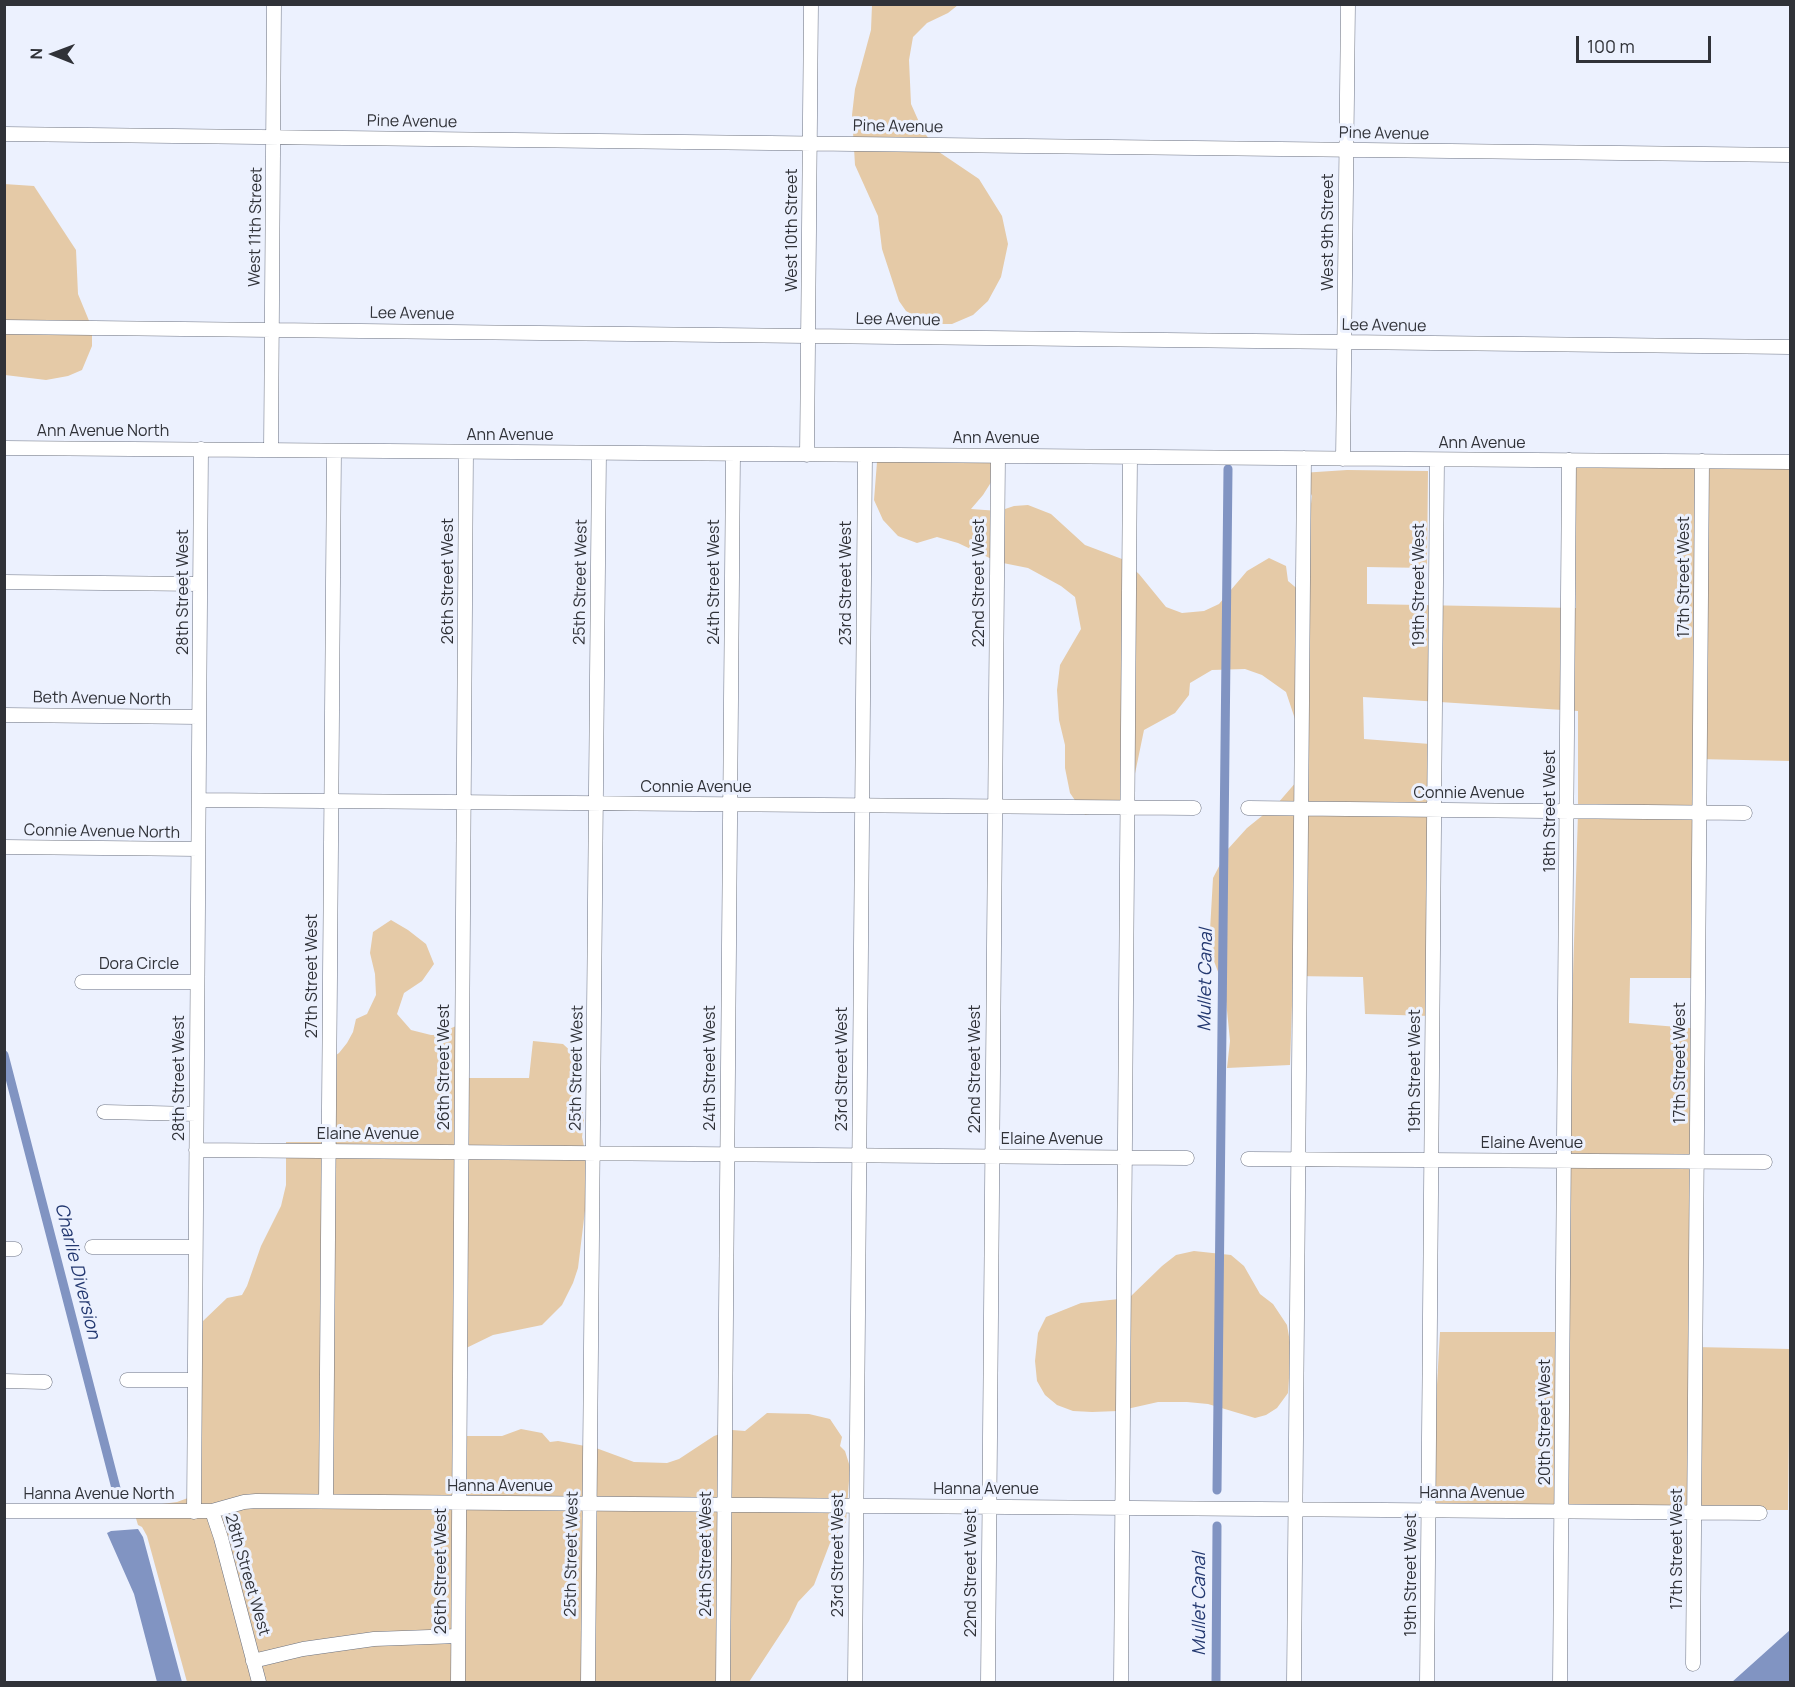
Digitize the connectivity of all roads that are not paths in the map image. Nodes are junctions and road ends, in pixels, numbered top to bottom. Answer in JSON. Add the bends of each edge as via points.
{"nodes":[{"id":1,"x":274,"y":4,"type":"edge"},
{"id":2,"x":811,"y":4,"type":"edge"},
{"id":3,"x":1348,"y":4,"type":"edge"},
{"id":4,"x":4,"y":134,"type":"edge"},
{"id":5,"x":274,"y":136,"type":"junction"},
{"id":6,"x":810,"y":143,"type":"junction"},
{"id":7,"x":1346,"y":150,"type":"junction"},
{"id":8,"x":1791,"y":155,"type":"edge"},
{"id":9,"x":4,"y":327,"type":"edge"},
{"id":10,"x":272,"y":331,"type":"junction"},
{"id":11,"x":808,"y":335,"type":"junction"},
{"id":12,"x":1345,"y":342,"type":"junction"},
{"id":13,"x":1791,"y":347,"type":"edge"},
{"id":14,"x":4,"y":448,"type":"edge"},
{"id":15,"x":201,"y":449,"type":"junction"},
{"id":16,"x":271,"y":450,"type":"junction"},
{"id":17,"x":334,"y":451,"type":"junction"},
{"id":18,"x":466,"y":452,"type":"junction"},
{"id":19,"x":599,"y":453,"type":"junction"},
{"id":20,"x":733,"y":454,"type":"junction"},
{"id":21,"x":807,"y":455,"type":"junction"},
{"id":22,"x":865,"y":455,"type":"junction"},
{"id":23,"x":998,"y":456,"type":"junction"},
{"id":24,"x":1130,"y":457,"type":"junction"},
{"id":25,"x":1304,"y":458,"type":"junction"},
{"id":26,"x":1343,"y":459,"type":"junction"},
{"id":27,"x":1437,"y":460,"type":"junction"},
{"id":28,"x":1569,"y":460,"type":"junction"},
{"id":29,"x":1702,"y":461,"type":"junction"},
{"id":30,"x":1791,"y":462,"type":"edge"},
{"id":31,"x":4,"y":582,"type":"edge"},
{"id":32,"x":200,"y":584,"type":"junction"},
{"id":33,"x":4,"y":715,"type":"edge"},
{"id":34,"x":199,"y":717,"type":"junction"},
{"id":35,"x":198,"y":800,"type":"junction"},
{"id":36,"x":331,"y":801,"type":"junction"},
{"id":37,"x":464,"y":802,"type":"junction"},
{"id":38,"x":596,"y":803,"type":"junction"},
{"id":39,"x":730,"y":804,"type":"junction"},
{"id":40,"x":862,"y":805,"type":"junction"},
{"id":41,"x":995,"y":806,"type":"junction"},
{"id":42,"x":1127,"y":807,"type":"junction"},
{"id":43,"x":1194,"y":808,"type":"dead end"},
{"id":44,"x":1248,"y":808,"type":"dead end"},
{"id":45,"x":1301,"y":809,"type":"junction"},
{"id":46,"x":1435,"y":810,"type":"junction"},
{"id":47,"x":1567,"y":811,"type":"junction"},
{"id":48,"x":1700,"y":812,"type":"junction"},
{"id":49,"x":1745,"y":813,"type":"dead end"},
{"id":50,"x":4,"y":848,"type":"edge"},
{"id":51,"x":198,"y":849,"type":"junction"},
{"id":52,"x":82,"y":982,"type":"dead end"},
{"id":53,"x":197,"y":982,"type":"junction"},
{"id":54,"x":104,"y":1112,"type":"dead end"},
{"id":55,"x":196,"y":1114,"type":"junction"},
{"id":56,"x":196,"y":1150,"type":"junction"},
{"id":57,"x":328,"y":1151,"type":"junction"},
{"id":58,"x":461,"y":1152,"type":"junction"},
{"id":59,"x":592,"y":1153,"type":"junction"},
{"id":60,"x":727,"y":1154,"type":"junction"},
{"id":61,"x":859,"y":1155,"type":"junction"},
{"id":62,"x":992,"y":1156,"type":"junction"},
{"id":63,"x":1125,"y":1157,"type":"junction"},
{"id":64,"x":1187,"y":1158,"type":"dead end"},
{"id":65,"x":1248,"y":1159,"type":"dead end"},
{"id":66,"x":1298,"y":1159,"type":"junction"},
{"id":67,"x":1432,"y":1160,"type":"junction"},
{"id":68,"x":1565,"y":1161,"type":"junction"},
{"id":69,"x":1697,"y":1162,"type":"junction"},
{"id":70,"x":1765,"y":1162,"type":"dead end"},
{"id":71,"x":92,"y":1247,"type":"dead end"},
{"id":72,"x":195,"y":1247,"type":"junction"},
{"id":73,"x":127,"y":1380,"type":"dead end"},
{"id":74,"x":194,"y":1380,"type":"junction"},
{"id":75,"x":4,"y":1381,"type":"edge"},
{"id":76,"x":45,"y":1382,"type":"dead end"},
{"id":77,"x":326,"y":1501,"type":"junction"},
{"id":78,"x":459,"y":1503,"type":"junction"},
{"id":79,"x":589,"y":1504,"type":"junction"},
{"id":80,"x":724,"y":1505,"type":"junction"},
{"id":81,"x":856,"y":1506,"type":"junction"},
{"id":82,"x":989,"y":1506,"type":"junction"},
{"id":83,"x":1122,"y":1507,"type":"junction"},
{"id":84,"x":1296,"y":1510,"type":"junction"},
{"id":85,"x":1429,"y":1510,"type":"junction"},
{"id":86,"x":4,"y":1511,"type":"edge"},
{"id":87,"x":212,"y":1511,"type":"junction"},
{"id":88,"x":1562,"y":1511,"type":"junction"},
{"id":89,"x":1695,"y":1511,"type":"junction"},
{"id":90,"x":194,"y":1512,"type":"junction"},
{"id":91,"x":1760,"y":1513,"type":"dead end"},
{"id":92,"x":458,"y":1636,"type":"junction"},
{"id":93,"x":253,"y":1661,"type":"junction"},
{"id":94,"x":1693,"y":1664,"type":"dead end"},
{"id":95,"x":259,"y":1683,"type":"edge"},
{"id":96,"x":458,"y":1683,"type":"edge"},
{"id":97,"x":588,"y":1683,"type":"edge"},
{"id":98,"x":723,"y":1683,"type":"edge"},
{"id":99,"x":855,"y":1683,"type":"edge"},
{"id":100,"x":988,"y":1683,"type":"edge"},
{"id":101,"x":1121,"y":1683,"type":"edge"},
{"id":102,"x":1294,"y":1683,"type":"edge"},
{"id":103,"x":1427,"y":1683,"type":"edge"},
{"id":104,"x":1560,"y":1683,"type":"edge"}],
"edges":[{"from":1,"to":5,"type":"street","name":"West 11th Street"},
{"from":2,"to":6,"type":"street","name":"West 10th Street"},
{"from":3,"to":7,"type":"street","name":"West 9th Street"},
{"from":4,"to":5,"type":"street","name":"Pine Avenue"},
{"from":5,"to":6,"type":"street","name":"Pine Avenue"},
{"from":5,"to":10,"type":"street","name":"West 11th Street"},
{"from":6,"to":7,"type":"street","name":"Pine Avenue"},
{"from":6,"to":11,"type":"street","name":"West 10th Street"},
{"from":7,"to":8,"type":"street","name":"Pine Avenue"},
{"from":7,"to":12,"type":"street","name":"West 9th Street"},
{"from":9,"to":10,"type":"street","name":"Lee Avenue"},
{"from":10,"to":11,"type":"street","name":"Lee Avenue"},
{"from":10,"to":16,"type":"street","name":"West 11th Street"},
{"from":11,"to":12,"type":"street","name":"Lee Avenue"},
{"from":11,"to":21,"type":"street","name":"West 10th Street"},
{"from":12,"to":13,"type":"street","name":"Lee Avenue"},
{"from":12,"to":26,"type":"street","name":"West 9th Street"},
{"from":14,"to":15,"type":"street","name":"Ann Avenue North"},
{"from":15,"to":16,"type":"street","name":"Ann Avenue"},
{"from":15,"to":32,"type":"street","name":"28th Street West"},
{"from":16,"to":17,"type":"street","name":"Ann Avenue"},
{"from":17,"to":18,"type":"street","name":"Ann Avenue"},
{"from":17,"to":36,"type":"street","name":"27th Street West"},
{"from":18,"to":19,"type":"street","name":"Ann Avenue"},
{"from":18,"to":37,"type":"street","name":"26th Street West"},
{"from":19,"to":20,"type":"street","name":"Ann Avenue"},
{"from":19,"to":38,"type":"street","name":"25th Street West"},
{"from":20,"to":21,"type":"street","name":"Ann Avenue"},
{"from":20,"to":39,"type":"street","name":"24th Street West"},
{"from":21,"to":22,"type":"street","name":"Ann Avenue"},
{"from":22,"to":23,"type":"street","name":"Ann Avenue"},
{"from":22,"to":40,"type":"street","name":"23rd Street West"},
{"from":23,"to":24,"type":"street","name":"Ann Avenue"},
{"from":23,"to":41,"type":"street","name":"22nd Street West"},
{"from":24,"to":25,"type":"street","name":"Ann Avenue"},
{"from":24,"to":42,"type":"street"},
{"from":25,"to":26,"type":"street","name":"Ann Avenue"},
{"from":25,"to":45,"type":"street"},
{"from":26,"to":27,"type":"street","name":"Ann Avenue"},
{"from":27,"to":28,"type":"street","name":"Ann Avenue"},
{"from":27,"to":46,"type":"street","name":"19th Street West"},
{"from":28,"to":29,"type":"street","name":"Ann Avenue"},
{"from":28,"to":47,"type":"street","name":"18th Street West"},
{"from":29,"to":30,"type":"street","name":"Ann Avenue"},
{"from":29,"to":48,"type":"street","name":"17th Street West"},
{"from":31,"to":32,"type":"street"},
{"from":32,"to":34,"type":"street","name":"28th Street West"},
{"from":33,"to":34,"type":"street","name":"Beth Avenue North"},
{"from":34,"to":35,"type":"street","name":"28th Street West"},
{"from":35,"to":36,"type":"street","name":"Connie Avenue"},
{"from":35,"to":51,"type":"street","name":"28th Street West"},
{"from":36,"to":37,"type":"street","name":"Connie Avenue"},
{"from":36,"to":57,"type":"street","name":"27th Street West"},
{"from":37,"to":38,"type":"street","name":"Connie Avenue"},
{"from":37,"to":58,"type":"street","name":"26th Street West"},
{"from":38,"to":39,"type":"street","name":"Connie Avenue"},
{"from":38,"to":59,"type":"street","name":"25th Street West"},
{"from":39,"to":40,"type":"street","name":"Connie Avenue"},
{"from":39,"to":60,"type":"street","name":"24th Street West"},
{"from":40,"to":41,"type":"street","name":"Connie Avenue"},
{"from":40,"to":61,"type":"street","name":"23rd Street West"},
{"from":41,"to":42,"type":"street","name":"Connie Avenue"},
{"from":41,"to":62,"type":"street","name":"22nd Street West"},
{"from":42,"to":43,"type":"street","name":"Connie Avenue"},
{"from":42,"to":63,"type":"street"},
{"from":44,"to":45,"type":"street"},
{"from":45,"to":46,"type":"street","name":"Connie Avenue"},
{"from":45,"to":66,"type":"street"},
{"from":46,"to":47,"type":"street","name":"Connie Avenue"},
{"from":46,"to":67,"type":"street","name":"19th Street West"},
{"from":47,"to":48,"type":"street","name":"Connie Avenue"},
{"from":47,"to":68,"type":"street","name":"18th Street West"},
{"from":48,"to":49,"type":"street","name":"Connie Avenue"},
{"from":48,"to":69,"type":"street","name":"17th Street West"},
{"from":50,"to":51,"type":"street","name":"Connie Avenue North"},
{"from":51,"to":53,"type":"street","name":"28th Street West"},
{"from":52,"to":53,"type":"street","name":"Dora Circle"},
{"from":53,"to":55,"type":"street","name":"28th Street West"},
{"from":54,"to":55,"type":"street"},
{"from":55,"to":56,"type":"street","name":"28th Street West"},
{"from":56,"to":57,"type":"street","name":"Elaine Avenue"},
{"from":56,"to":72,"type":"street","name":"28th Street West"},
{"from":57,"to":58,"type":"street","name":"Elaine Avenue"},
{"from":57,"to":77,"type":"street","name":"27th Street West"},
{"from":58,"to":59,"type":"street","name":"Elaine Avenue"},
{"from":58,"to":78,"type":"street","name":"26th Street West"},
{"from":59,"to":60,"type":"street","name":"Elaine Avenue"},
{"from":59,"to":79,"type":"street","name":"25th Street West"},
{"from":60,"to":61,"type":"street","name":"Elaine Avenue"},
{"from":60,"to":80,"type":"street","name":"24th Street West"},
{"from":61,"to":62,"type":"street","name":"Elaine Avenue"},
{"from":61,"to":81,"type":"street","name":"23rd Street West"},
{"from":62,"to":63,"type":"street","name":"Elaine Avenue"},
{"from":62,"to":82,"type":"street","name":"22nd Street West"},
{"from":63,"to":64,"type":"street","name":"Elaine Avenue"},
{"from":63,"to":83,"type":"street"},
{"from":65,"to":66,"type":"street","name":"Elaine Avenue"},
{"from":66,"to":67,"type":"street","name":"Elaine Avenue"},
{"from":66,"to":84,"type":"street"},
{"from":67,"to":68,"type":"street","name":"Elaine Avenue"},
{"from":67,"to":85,"type":"street","name":"19th Street West"},
{"from":68,"to":69,"type":"street","name":"Elaine Avenue"},
{"from":68,"to":88,"type":"street","name":"20th Street West"},
{"from":69,"to":70,"type":"street","name":"Elaine Avenue"},
{"from":69,"to":89,"type":"street","name":"17th Street West"},
{"from":71,"to":72,"type":"street"},
{"from":72,"to":74,"type":"street","name":"28th Street West"},
{"from":73,"to":74,"type":"street"},
{"from":74,"to":90,"type":"street","name":"28th Street West"},
{"from":75,"to":76,"type":"street"},
{"from":77,"to":78,"type":"street","name":"Hanna Avenue"},
{"from":77,"to":87,"type":"street","name":"Hanna Avenue","via":[[244,1502]]},
{"from":78,"to":79,"type":"street","name":"Hanna Avenue"},
{"from":78,"to":92,"type":"street","name":"26th Street West"},
{"from":79,"to":80,"type":"street","name":"Hanna Avenue"},
{"from":79,"to":97,"type":"street","name":"25th Street West"},
{"from":80,"to":81,"type":"street","name":"Hanna Avenue"},
{"from":80,"to":98,"type":"street","name":"24th Street West"},
{"from":81,"to":82,"type":"street","name":"Hanna Avenue"},
{"from":81,"to":99,"type":"street","name":"23rd Street West"},
{"from":82,"to":83,"type":"street","name":"Hanna Avenue"},
{"from":82,"to":100,"type":"street","name":"22nd Street West"},
{"from":83,"to":84,"type":"street","name":"Hanna Avenue"},
{"from":83,"to":101,"type":"street"},
{"from":84,"to":85,"type":"street","name":"Hanna Avenue"},
{"from":84,"to":102,"type":"street"},
{"from":85,"to":88,"type":"street","name":"Hanna Avenue"},
{"from":85,"to":103,"type":"street","name":"19th Street West"},
{"from":86,"to":90,"type":"street","name":"Hanna Avenue North"},
{"from":87,"to":90,"type":"street","name":"28th Street West"},
{"from":87,"to":93,"type":"street","name":"28th Street West"},
{"from":88,"to":89,"type":"street","name":"Hanna Avenue"},
{"from":88,"to":104,"type":"street","name":"20th Street West"},
{"from":89,"to":91,"type":"street","name":"Hanna Avenue"},
{"from":89,"to":94,"type":"street","name":"17th Street West"},
{"from":92,"to":93,"type":"street","via":[[374,1639]]},
{"from":92,"to":96,"type":"street","name":"26th Street West"},
{"from":93,"to":95,"type":"street","name":"28th Street West"}]}
